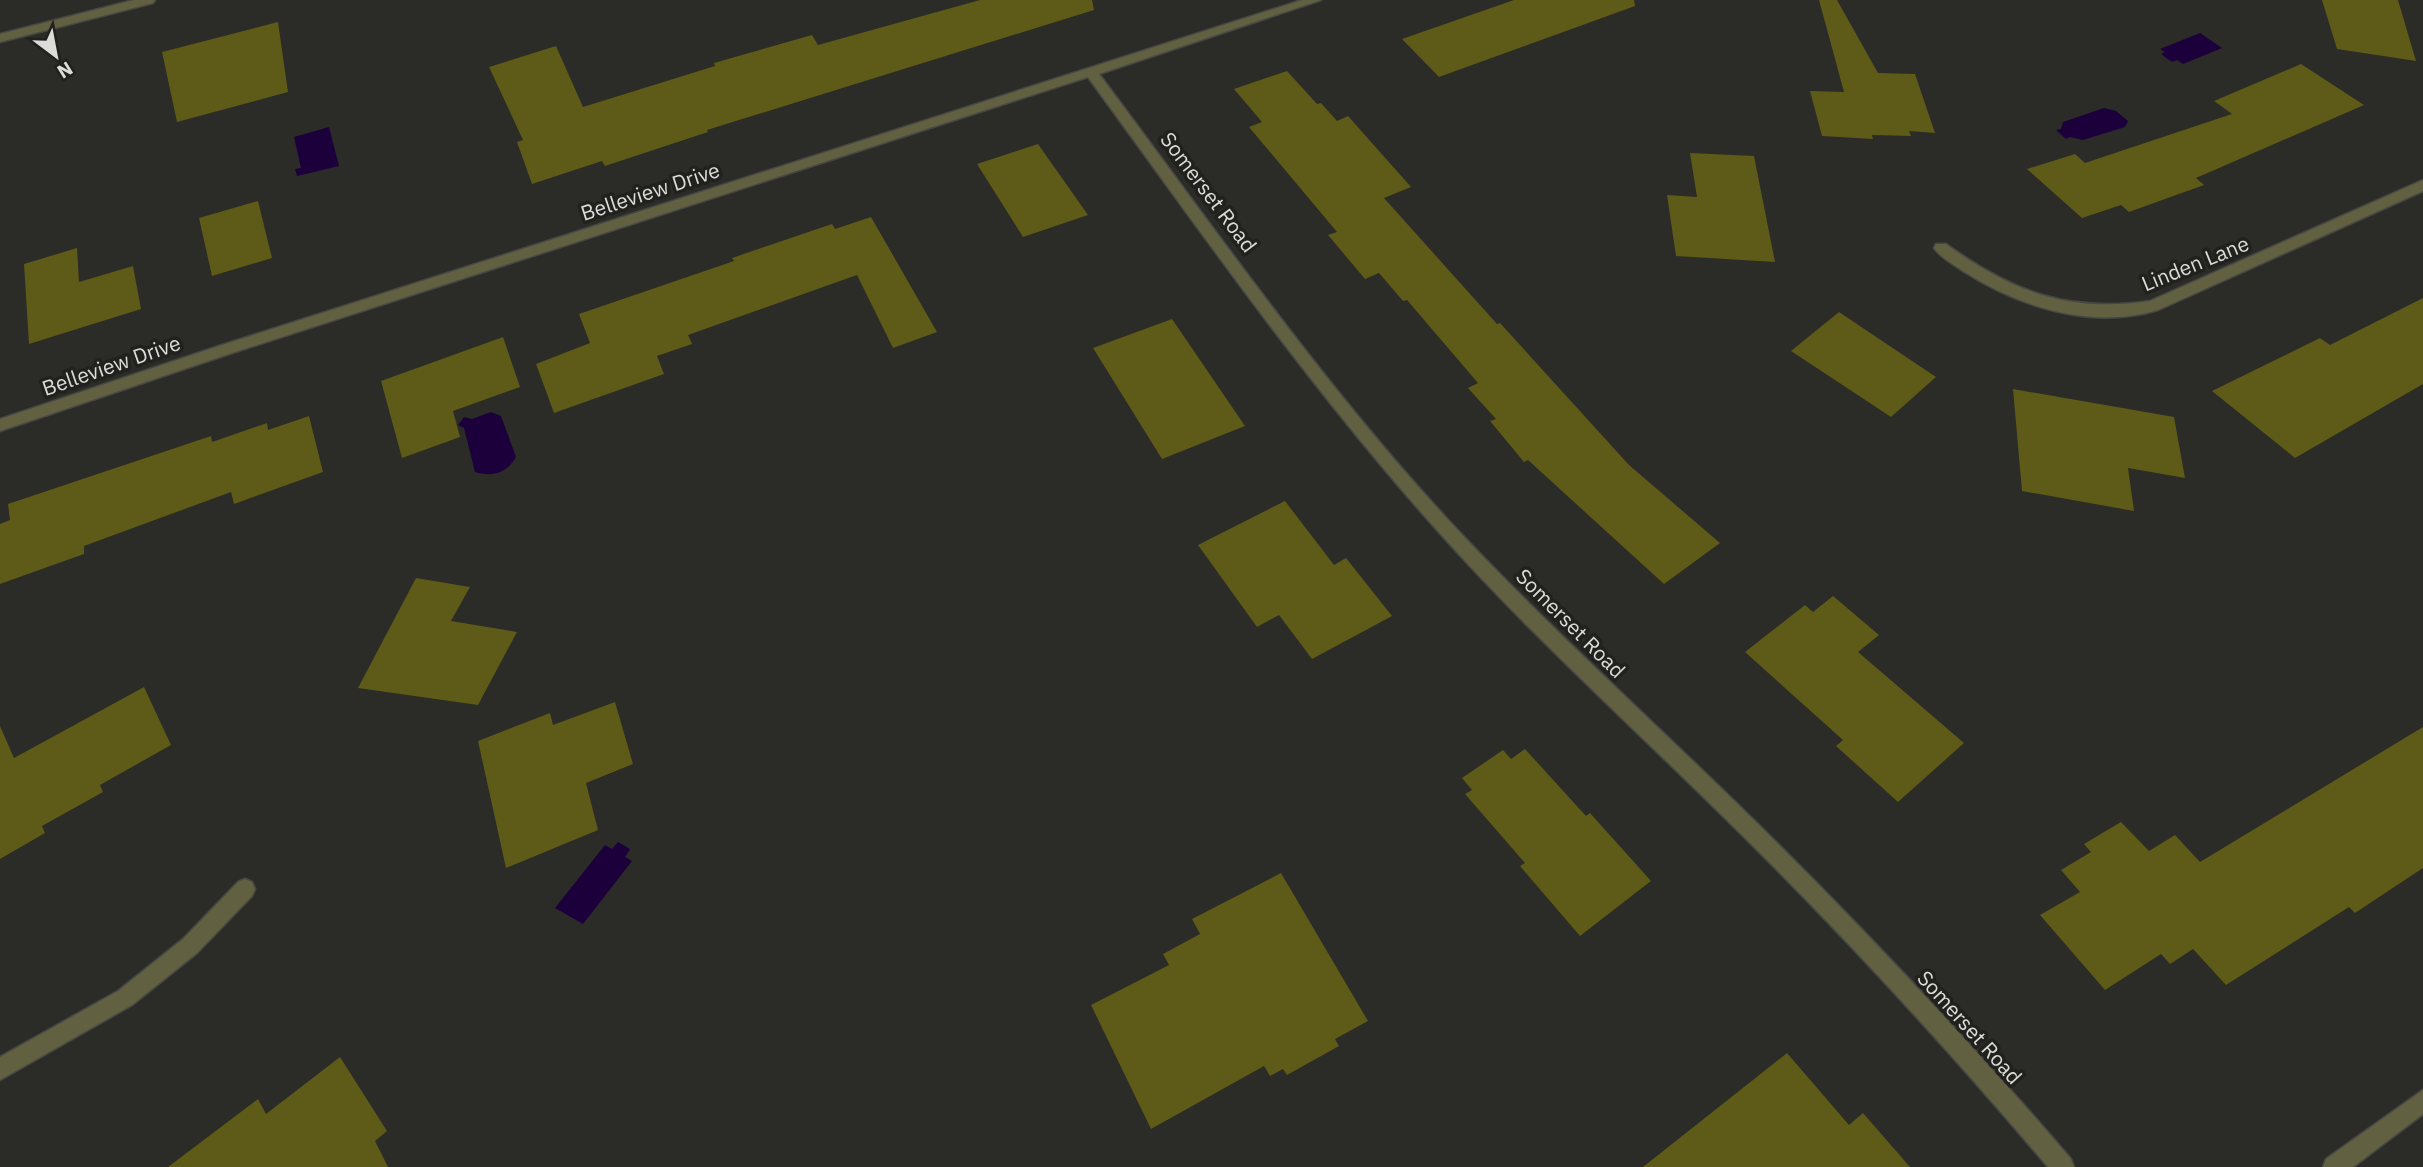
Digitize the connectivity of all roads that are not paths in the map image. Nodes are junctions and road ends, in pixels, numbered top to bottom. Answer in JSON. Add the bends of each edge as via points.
{"nodes":[{"id":1,"x":149,"y":0,"type":"edge"},
{"id":2,"x":1315,"y":0,"type":"edge"},
{"id":3,"x":0,"y":38,"type":"edge"},
{"id":4,"x":1091,"y":72,"type":"junction"},
{"id":5,"x":2423,"y":186,"type":"edge"},
{"id":6,"x":1941,"y":248,"type":"dead end"},
{"id":7,"x":0,"y":425,"type":"edge"},
{"id":8,"x":245,"y":889,"type":"dead end"},
{"id":9,"x":0,"y":1069,"type":"edge"},
{"id":10,"x":2423,"y":1101,"type":"edge"},
{"id":11,"x":2063,"y":1167,"type":"edge"},
{"id":12,"x":2334,"y":1167,"type":"edge"}],
"edges":[{"from":1,"to":3,"type":"street"},
{"from":2,"to":4,"type":"street","name":"Belleview Drive"},
{"from":4,"to":7,"type":"street","name":"Belleview Drive"},
{"from":4,"to":11,"type":"street","name":"Somerset Road","via":[[1330,392],[1443,526],[1866,947]]},
{"from":5,"to":6,"type":"street","name":"Linden Lane","via":[[2153,306],[2108,312],[2056,306],[2011,291],[1970,270]]},
{"from":8,"to":9,"type":"street","via":[[190,946],[125,998]]},
{"from":10,"to":12,"type":"street"}]}
